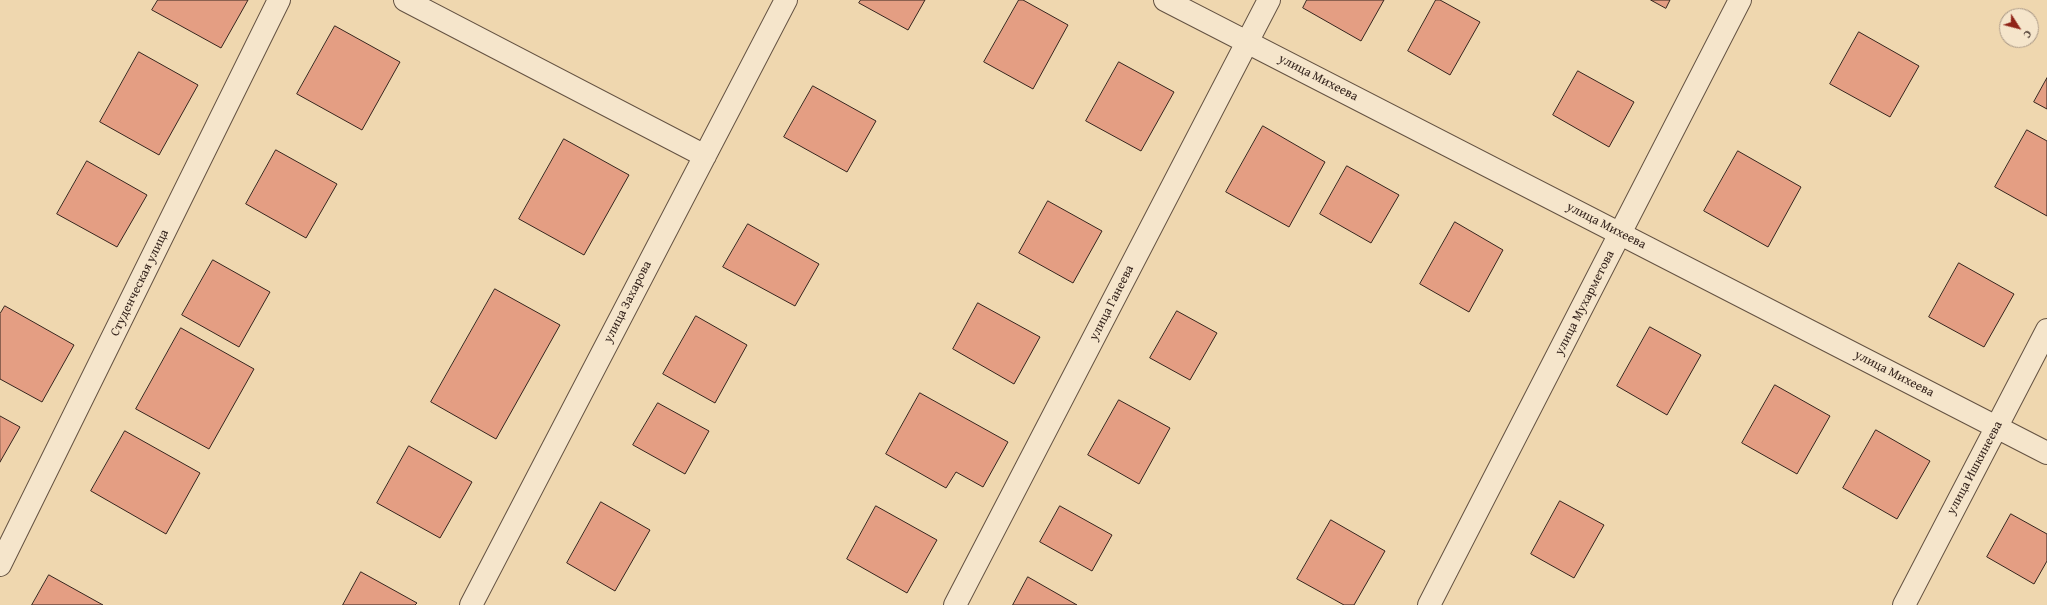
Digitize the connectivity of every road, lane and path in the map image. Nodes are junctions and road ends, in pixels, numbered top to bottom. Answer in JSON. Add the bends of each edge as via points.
{"nodes":[{"id":1,"x":279,"y":0,"type":"edge"},
{"id":2,"x":405,"y":0,"type":"edge"},
{"id":3,"x":786,"y":0,"type":"edge"},
{"id":4,"x":1165,"y":0,"type":"edge"},
{"id":5,"x":1269,"y":0,"type":"edge"},
{"id":6,"x":1740,"y":0,"type":"edge"},
{"id":7,"x":1247,"y":42,"type":"junction"},
{"id":8,"x":705,"y":156,"type":"junction"},
{"id":9,"x":1620,"y":234,"type":"junction"},
{"id":10,"x":2047,"y":330,"type":"edge"},
{"id":11,"x":1997,"y":427,"type":"junction"},
{"id":12,"x":2047,"y":453,"type":"edge"},
{"id":13,"x":0,"y":565,"type":"edge"},
{"id":14,"x":471,"y":605,"type":"edge"},
{"id":15,"x":956,"y":605,"type":"edge"},
{"id":16,"x":1429,"y":605,"type":"edge"},
{"id":17,"x":1904,"y":605,"type":"edge"}],
"edges":[{"from":1,"to":13,"type":"street","name":"Студенческая улица"},
{"from":2,"to":8,"type":"street"},
{"from":3,"to":8,"type":"street","name":"улица Захарова"},
{"from":4,"to":7,"type":"street","name":"улица Михеева"},
{"from":5,"to":7,"type":"street","name":"улица Ганеева"},
{"from":6,"to":9,"type":"street","name":"улица Мухарметова"},
{"from":7,"to":9,"type":"street","name":"улица Михеева"},
{"from":7,"to":15,"type":"street","name":"улица Ганеева"},
{"from":8,"to":14,"type":"street","name":"улица Захарова"},
{"from":9,"to":11,"type":"street","name":"улица Михеева"},
{"from":9,"to":16,"type":"street","name":"улица Мухарметова"},
{"from":10,"to":11,"type":"street","name":"улица Ишкинеева"},
{"from":11,"to":12,"type":"street","name":"улица Михеева"},
{"from":11,"to":17,"type":"street","name":"улица Ишкинеева"}]}
